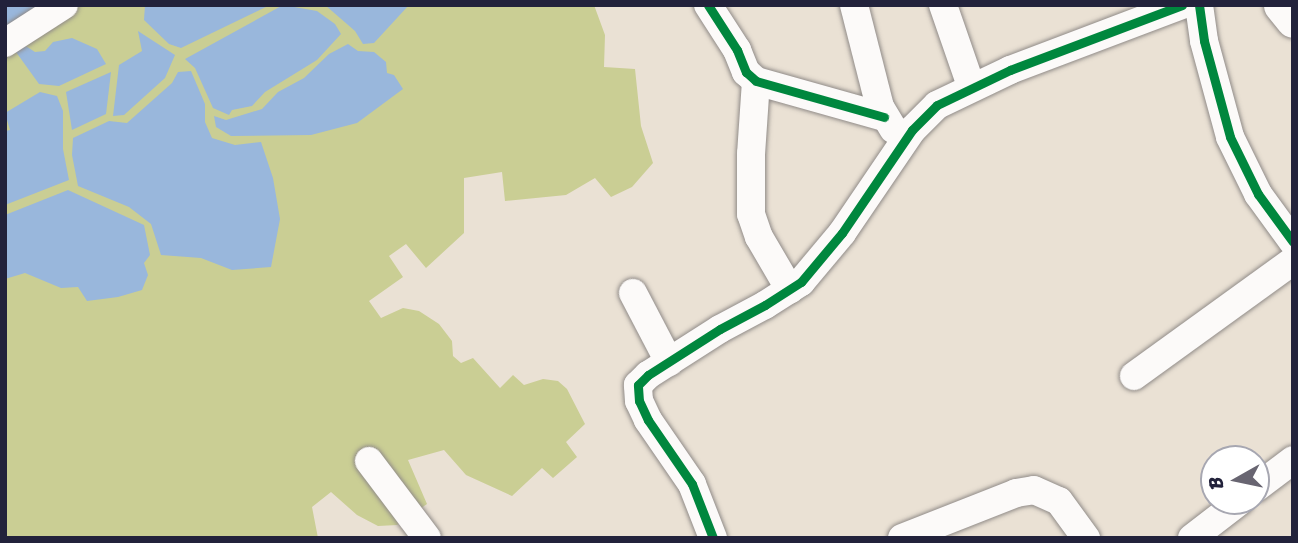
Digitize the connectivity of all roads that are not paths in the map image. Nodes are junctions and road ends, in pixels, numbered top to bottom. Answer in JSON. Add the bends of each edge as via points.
{"nodes":[{"id":1,"x":64,"y":5,"type":"edge"},
{"id":2,"x":708,"y":5,"type":"edge"},
{"id":3,"x":854,"y":5,"type":"edge"},
{"id":4,"x":943,"y":5,"type":"edge"},
{"id":5,"x":1182,"y":5,"type":"edge"},
{"id":6,"x":1199,"y":5,"type":"edge"},
{"id":7,"x":1281,"y":5,"type":"edge"},
{"id":8,"x":1293,"y":20,"type":"edge"},
{"id":9,"x":5,"y":43,"type":"edge"},
{"id":10,"x":756,"y":81,"type":"junction"},
{"id":11,"x":971,"y":86,"type":"junction"},
{"id":12,"x":884,"y":117,"type":"junction"},
{"id":13,"x":902,"y":143,"type":"junction"},
{"id":14,"x":1293,"y":242,"type":"edge"},
{"id":15,"x":1293,"y":261,"type":"edge"},
{"id":16,"x":790,"y":290,"type":"junction"},
{"id":17,"x":633,"y":293,"type":"dead end"},
{"id":18,"x":669,"y":362,"type":"junction"},
{"id":19,"x":1133,"y":376,"type":"dead end"},
{"id":20,"x":1293,"y":460,"type":"edge"},
{"id":21,"x":369,"y":461,"type":"dead end"},
{"id":22,"x":1270,"y":477,"type":"edge"},
{"id":23,"x":1222,"y":515,"type":"edge"},
{"id":24,"x":428,"y":538,"type":"edge"},
{"id":25,"x":713,"y":538,"type":"edge"},
{"id":26,"x":902,"y":538,"type":"edge"},
{"id":27,"x":1086,"y":538,"type":"edge"},
{"id":28,"x":1192,"y":538,"type":"edge"}],
"edges":[{"from":1,"to":9,"type":"street"},
{"from":2,"to":10,"type":"street","via":[[746,72]]},
{"from":3,"to":12,"type":"street"},
{"from":4,"to":11,"type":"street"},
{"from":5,"to":11,"type":"street"},
{"from":6,"to":14,"type":"street","via":[[1230,137],[1258,194]]},
{"from":7,"to":8,"type":"main road"},
{"from":10,"to":12,"type":"street"},
{"from":10,"to":16,"type":"street","via":[[751,214]]},
{"from":11,"to":13,"type":"street","via":[[937,105]]},
{"from":12,"to":13,"type":"street"},
{"from":13,"to":16,"type":"street","via":[[842,233]]},
{"from":15,"to":19,"type":"street"},
{"from":16,"to":18,"type":"street"},
{"from":17,"to":18,"type":"street"},
{"from":18,"to":25,"type":"street","via":[[638,385],[639,401],[692,484]]},
{"from":20,"to":22,"type":"street"},
{"from":21,"to":24,"type":"street"},
{"from":23,"to":28,"type":"street"},
{"from":26,"to":27,"type":"street","via":[[1034,490],[1059,501]]}]}
